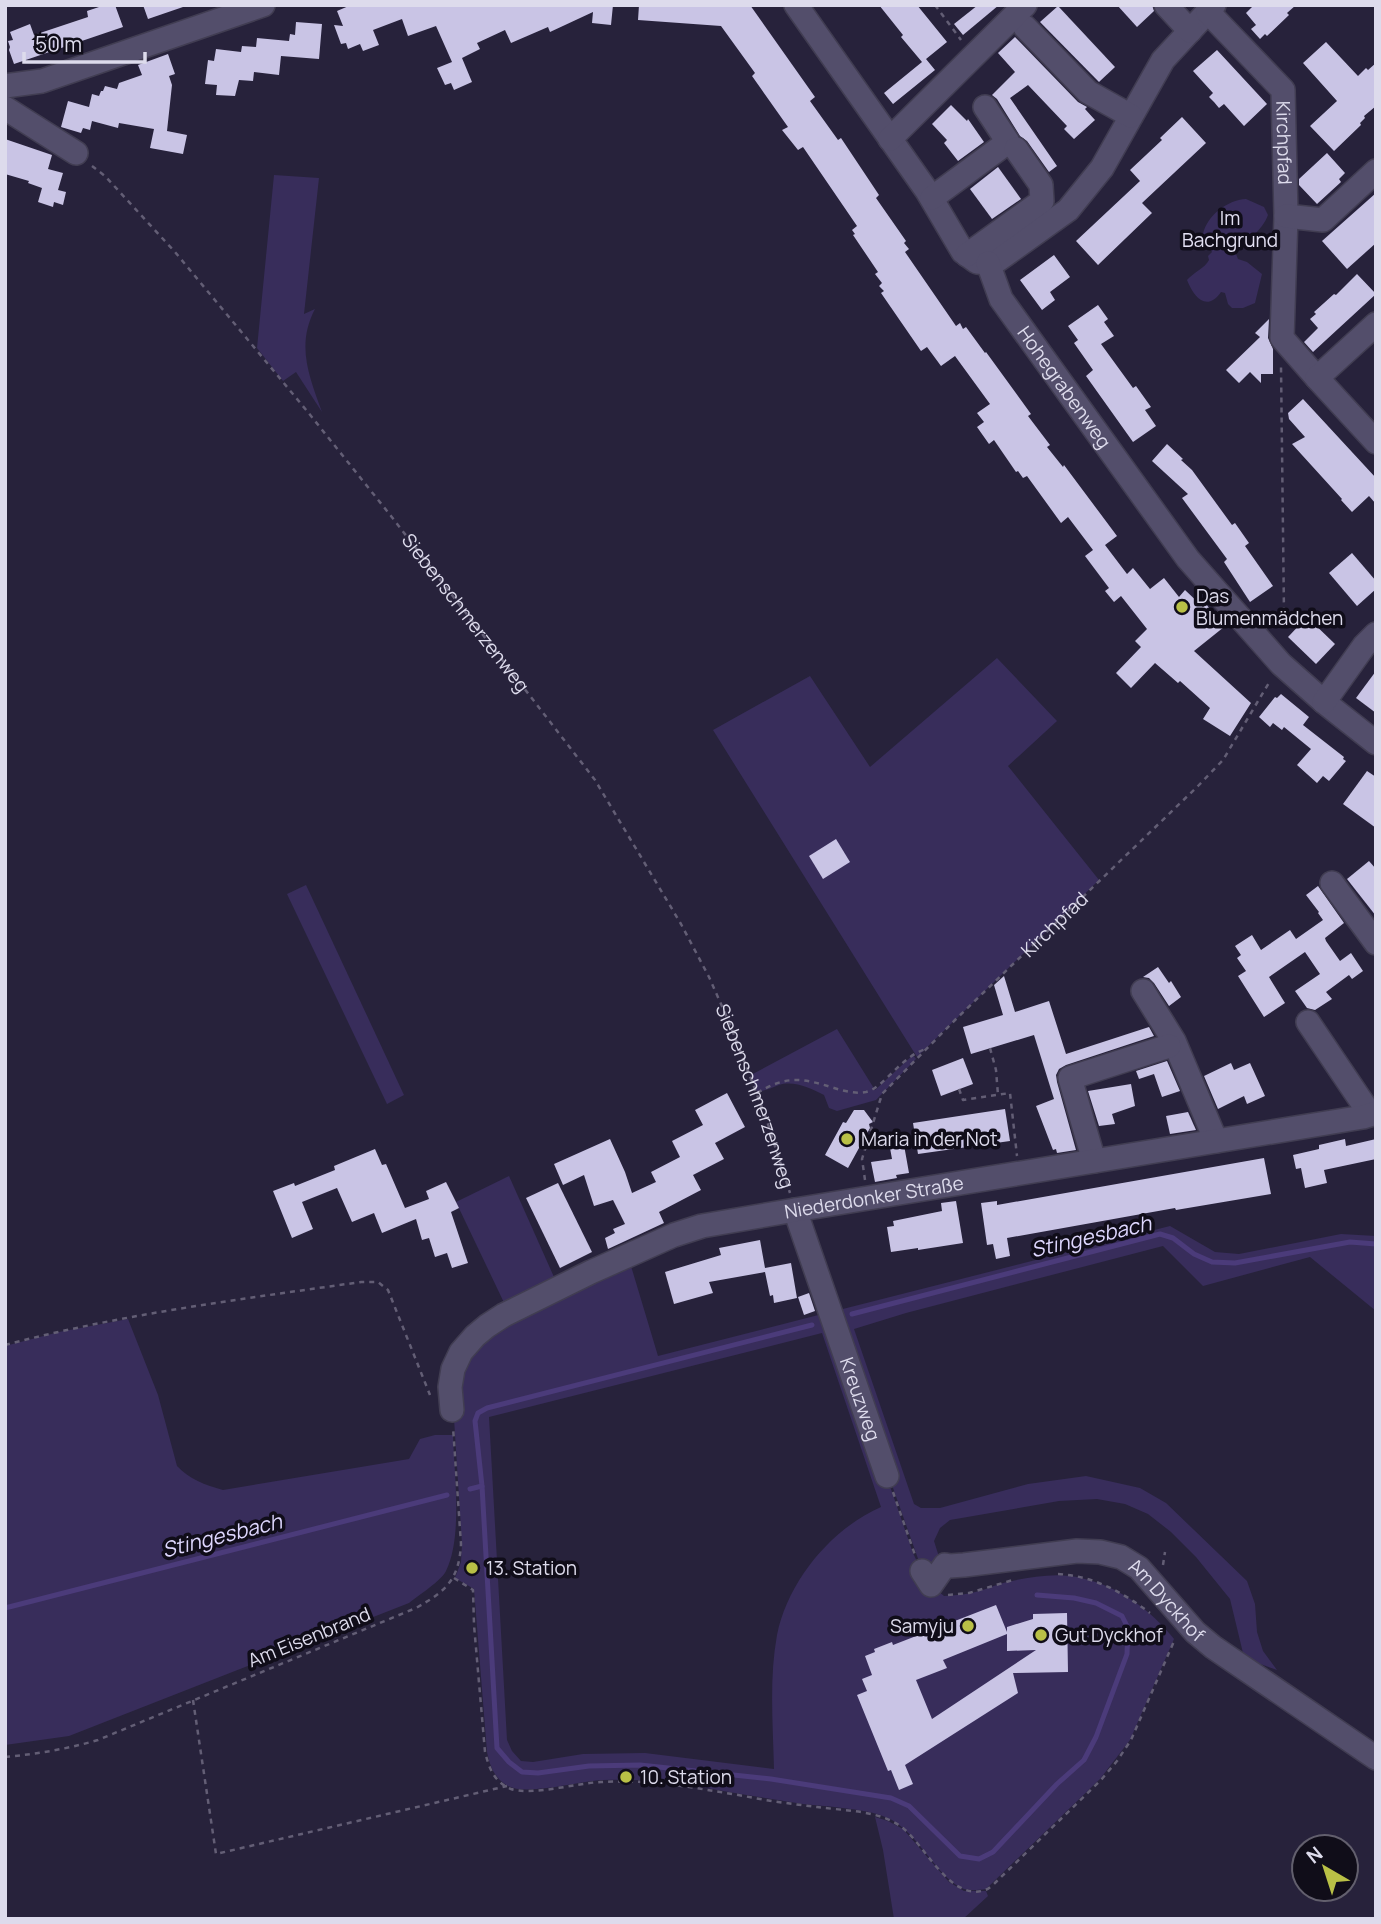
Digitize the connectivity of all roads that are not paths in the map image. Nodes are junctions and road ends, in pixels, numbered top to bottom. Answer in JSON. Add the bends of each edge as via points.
{"nodes":[{"id":1,"x":796,"y":5,"type":"edge"},
{"id":2,"x":1166,"y":5,"type":"edge"},
{"id":3,"x":261,"y":6,"type":"edge"},
{"id":4,"x":1211,"y":8,"type":"edge"},
{"id":5,"x":1025,"y":16,"type":"edge"},
{"id":6,"x":1190,"y":31,"type":"junction"},
{"id":7,"x":5,"y":86,"type":"edge"},
{"id":8,"x":985,"y":107,"type":"dead end"},
{"id":9,"x":5,"y":108,"type":"edge"},
{"id":10,"x":1131,"y":116,"type":"junction"},
{"id":11,"x":890,"y":139,"type":"junction"},
{"id":12,"x":1016,"y":149,"type":"dead end"},
{"id":13,"x":76,"y":153,"type":"road end"},
{"id":14,"x":1376,"y":171,"type":"edge"},
{"id":15,"x":932,"y":198,"type":"junction"},
{"id":16,"x":1286,"y":216,"type":"junction"},
{"id":17,"x":978,"y":259,"type":"junction"},
{"id":18,"x":1376,"y":324,"type":"edge"},
{"id":19,"x":1317,"y":378,"type":"junction"},
{"id":20,"x":1376,"y":442,"type":"edge"},
{"id":21,"x":1376,"y":634,"type":"edge"},
{"id":22,"x":1324,"y":702,"type":"junction"},
{"id":23,"x":1376,"y":743,"type":"edge"},
{"id":24,"x":1332,"y":883,"type":"dead end"},
{"id":25,"x":1376,"y":943,"type":"edge"},
{"id":26,"x":1143,"y":991,"type":"dead end"},
{"id":27,"x":1308,"y":1022,"type":"dead end"},
{"id":28,"x":1168,"y":1046,"type":"dead end"},
{"id":29,"x":1373,"y":1113,"type":"edge"},
{"id":30,"x":1216,"y":1141,"type":"junction"},
{"id":31,"x":1094,"y":1161,"type":"junction"},
{"id":32,"x":795,"y":1210,"type":"junction"},
{"id":33,"x":450,"y":1419,"type":"road end"},
{"id":34,"x":887,"y":1476,"type":"road end"},
{"id":35,"x":935,"y":1583,"type":"road end"},
{"id":36,"x":1376,"y":1758,"type":"edge"}],
"edges":[{"from":1,"to":11,"type":"street","name":"Hohegrabenweg"},
{"from":2,"to":6,"type":"street"},
{"from":3,"to":7,"type":"street","via":[[42,81]]},
{"from":4,"to":6,"type":"street"},
{"from":4,"to":16,"type":"street","name":"Kirchpfad","via":[[1283,90]]},
{"from":5,"to":10,"type":"street","via":[[1088,92]]},
{"from":5,"to":11,"type":"street","via":[[973,57]]},
{"from":6,"to":10,"type":"street","via":[[1163,60]]},
{"from":8,"to":15,"type":"street","via":[[1008,142]]},
{"from":9,"to":13,"type":"street"},
{"from":10,"to":17,"type":"street","via":[[1102,168],[1068,209],[998,260]]},
{"from":11,"to":15,"type":"street","name":"Hohegrabenweg"},
{"from":12,"to":17,"type":"street","via":[[1041,185],[1042,201]]},
{"from":14,"to":16,"type":"street","via":[[1323,220]]},
{"from":15,"to":17,"type":"street","name":"Hohegrabenweg","via":[[963,252]]},
{"from":16,"to":19,"type":"street","name":"Kirchpfad","via":[[1282,338]]},
{"from":17,"to":22,"type":"street","name":"Hohegrabenweg","via":[[1188,559],[1281,664]]},
{"from":18,"to":19,"type":"street"},
{"from":19,"to":20,"type":"street"},
{"from":21,"to":22,"type":"street"},
{"from":22,"to":23,"type":"street","name":"Hohegrabenweg"},
{"from":24,"to":25,"type":"street"},
{"from":26,"to":30,"type":"street","via":[[1174,1041]]},
{"from":27,"to":29,"type":"street"},
{"from":28,"to":31,"type":"street","via":[[1070,1078]]},
{"from":29,"to":30,"type":"street","name":"Niederdonker Straße"},
{"from":30,"to":31,"type":"street","name":"Niederdonker Straße"},
{"from":31,"to":32,"type":"street","name":"Niederdonker Straße"},
{"from":32,"to":33,"type":"street","name":"Niederdonker Straße","via":[[674,1234],[487,1325],[461,1352],[453,1369]]},
{"from":32,"to":34,"type":"street","name":"Kreuzweg"},
{"from":35,"to":36,"type":"street","name":"Am Dyckhof","via":[[945,1565],[1077,1551],[1121,1557],[1139,1568],[1213,1647]]}]}
